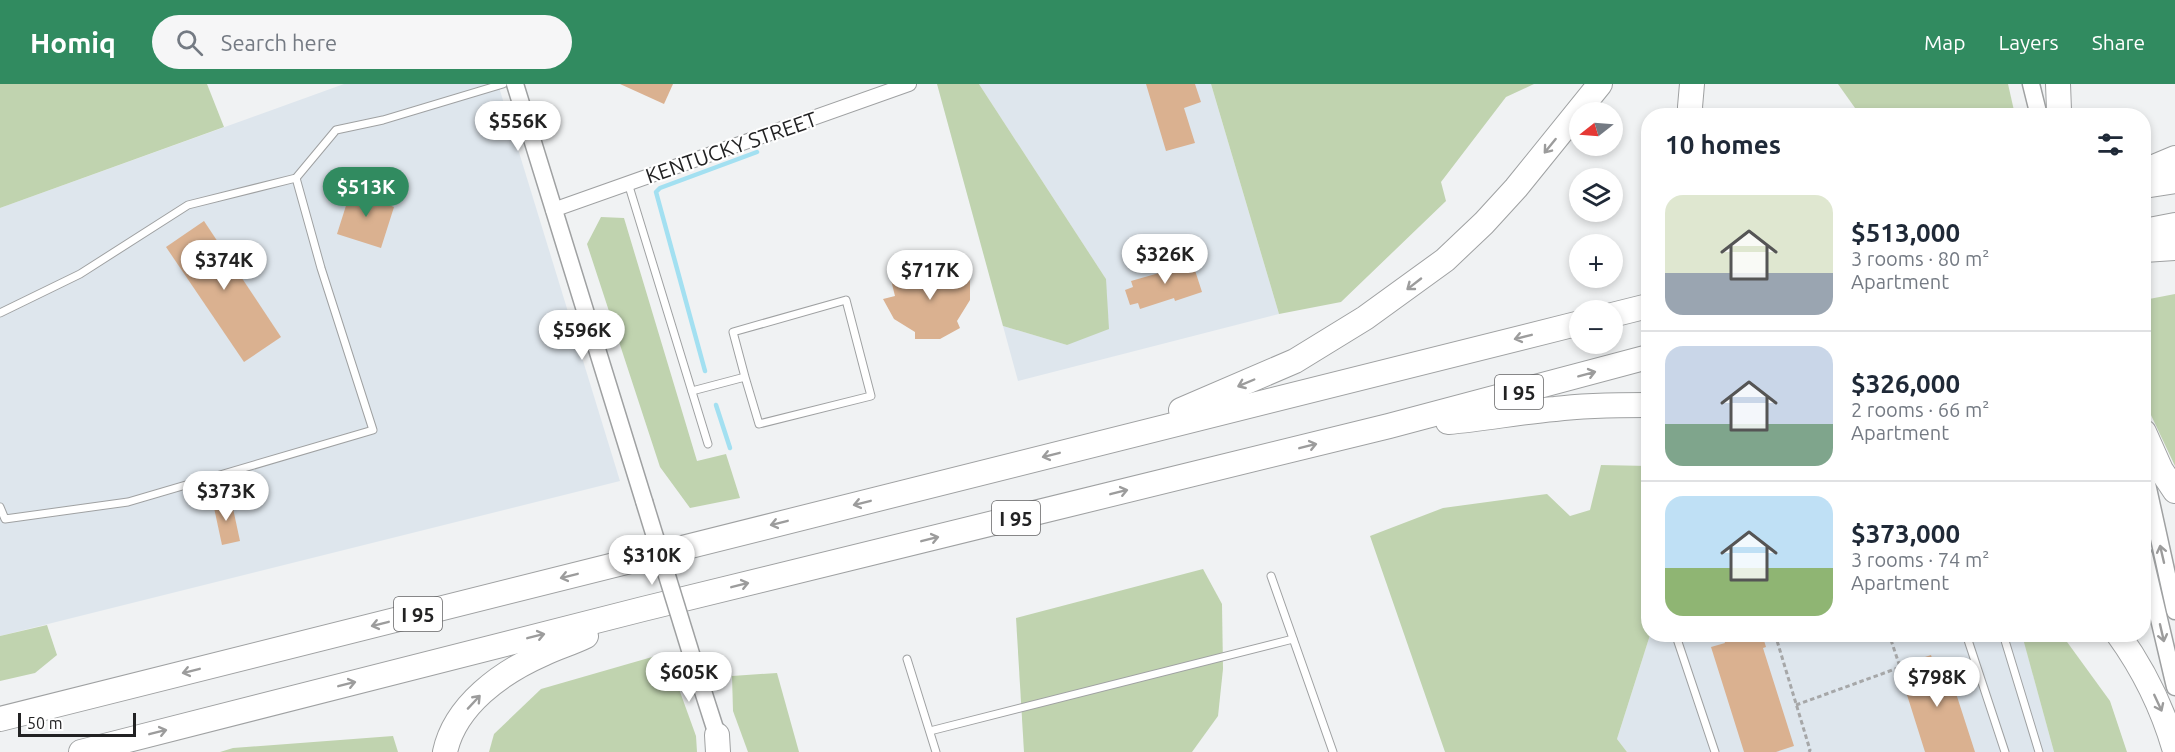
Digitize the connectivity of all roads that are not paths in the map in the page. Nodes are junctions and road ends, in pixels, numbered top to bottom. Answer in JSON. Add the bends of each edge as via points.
{"nodes":[{"id":1,"x":503,"y":84,"type":"edge"},
{"id":2,"x":515,"y":84,"type":"edge"},
{"id":3,"x":909,"y":84,"type":"edge"},
{"id":4,"x":1600,"y":84,"type":"edge"},
{"id":5,"x":1692,"y":84,"type":"edge"},
{"id":6,"x":2031,"y":84,"type":"edge"},
{"id":7,"x":2058,"y":84,"type":"edge"},
{"id":8,"x":1691,"y":108,"type":"edge"},
{"id":9,"x":2046,"y":108,"type":"edge"},
{"id":10,"x":2051,"y":108,"type":"edge"},
{"id":11,"x":2175,"y":158,"type":"edge"},
{"id":12,"x":2151,"y":168,"type":"edge"},
{"id":13,"x":296,"y":178,"type":"junction"},
{"id":14,"x":2175,"y":181,"type":"edge"},
{"id":15,"x":628,"y":183,"type":"junction"},
{"id":16,"x":2151,"y":185,"type":"edge"},
{"id":17,"x":553,"y":210,"type":"junction"},
{"id":18,"x":2175,"y":225,"type":"edge"},
{"id":19,"x":2151,"y":230,"type":"edge"},
{"id":20,"x":2175,"y":248,"type":"edge"},
{"id":21,"x":2151,"y":250,"type":"edge"},
{"id":22,"x":1641,"y":308,"type":"edge"},
{"id":23,"x":1623,"y":312,"type":"edge"},
{"id":24,"x":0,"y":313,"type":"edge"},
{"id":25,"x":1569,"y":326,"type":"edge"},
{"id":26,"x":1641,"y":359,"type":"edge"},
{"id":27,"x":746,"y":377,"type":"junction"},
{"id":28,"x":692,"y":391,"type":"junction"},
{"id":29,"x":1641,"y":405,"type":"edge"},
{"id":30,"x":1389,"y":426,"type":"junction"},
{"id":31,"x":1108,"y":441,"type":"junction"},
{"id":32,"x":708,"y":444,"type":"dead end"},
{"id":33,"x":2151,"y":448,"type":"edge"},
{"id":34,"x":2175,"y":491,"type":"edge"},
{"id":35,"x":2151,"y":502,"type":"edge"},
{"id":36,"x":0,"y":507,"type":"edge"},
{"id":37,"x":1271,"y":576,"type":"dead end"},
{"id":38,"x":2151,"y":585,"type":"edge"},
{"id":39,"x":643,"y":609,"type":"junction"},
{"id":40,"x":2175,"y":611,"type":"edge"},
{"id":41,"x":1293,"y":639,"type":"junction"},
{"id":42,"x":1678,"y":642,"type":"edge"},
{"id":43,"x":1969,"y":642,"type":"edge"},
{"id":44,"x":2005,"y":642,"type":"edge"},
{"id":45,"x":2123,"y":642,"type":"edge"},
{"id":46,"x":907,"y":658,"type":"dead end"},
{"id":47,"x":2175,"y":687,"type":"edge"},
{"id":48,"x":0,"y":719,"type":"edge"},
{"id":49,"x":930,"y":731,"type":"junction"},
{"id":50,"x":719,"y":746,"type":"edge"},
{"id":51,"x":2175,"y":751,"type":"edge"},
{"id":52,"x":81,"y":752,"type":"edge"},
{"id":53,"x":445,"y":752,"type":"edge"},
{"id":54,"x":936,"y":752,"type":"edge"},
{"id":55,"x":1333,"y":752,"type":"edge"},
{"id":56,"x":1715,"y":752,"type":"edge"},
{"id":57,"x":2005,"y":752,"type":"edge"},
{"id":58,"x":2038,"y":752,"type":"edge"}],
"edges":[{"from":1,"to":13,"type":"lane","via":[[336,130]]},
{"from":2,"to":17,"type":"street"},
{"from":3,"to":15,"type":"street","name":"KENTUCKY STREET"},
{"from":4,"to":31,"type":"highway","one_way":true,"via":[[1484,223],[1406,290],[1295,361]]},
{"from":5,"to":8,"type":"highway"},
{"from":6,"to":9,"type":"street"},
{"from":7,"to":10,"type":"highway"},
{"from":11,"to":12,"type":"highway"},
{"from":13,"to":24,"type":"lane","via":[[188,205],[80,274]]},
{"from":13,"to":36,"type":"lane","via":[[373,430],[129,502],[5,519]]},
{"from":14,"to":16,"type":"highway"},
{"from":15,"to":17,"type":"street","name":"KENTUCKY STREET"},
{"from":15,"to":28,"type":"lane"},
{"from":17,"to":50,"type":"street","bridge":true},
{"from":18,"to":19,"type":"highway"},
{"from":20,"to":21,"type":"highway"},
{"from":22,"to":23,"type":"highway"},
{"from":25,"to":31,"type":"highway","number":"I 95","one_way":true},
{"from":30,"to":26,"type":"highway","number":"I 95","one_way":true},
{"from":27,"to":27,"type":"lane","via":[[759,424],[871,396],[846,300],[733,332]]},
{"from":27,"to":28,"type":"lane"},
{"from":28,"to":32,"type":"lane"},
{"from":29,"to":30,"type":"highway","via":[[1611,404]]},
{"from":39,"to":30,"type":"highway","number":"I 95","one_way":true},
{"from":31,"to":48,"type":"highway","number":"I 95","one_way":true},
{"from":33,"to":34,"type":"highway"},
{"from":40,"to":35,"type":"street","one_way":true},
{"from":37,"to":41,"type":"lane"},
{"from":38,"to":47,"type":"street","one_way":true},
{"from":52,"to":39,"type":"highway","number":"I 95","one_way":true},
{"from":53,"to":39,"type":"highway","one_way":true,"via":[[465,711],[496,681],[544,653]]},
{"from":41,"to":49,"type":"lane"},
{"from":41,"to":55,"type":"lane"},
{"from":42,"to":56,"type":"lane"},
{"from":43,"to":57,"type":"lane"},
{"from":44,"to":58,"type":"lane"},
{"from":45,"to":51,"type":"highway","one_way":true,"via":[[2152,692]]},
{"from":46,"to":49,"type":"lane"},
{"from":49,"to":54,"type":"lane"}]}
